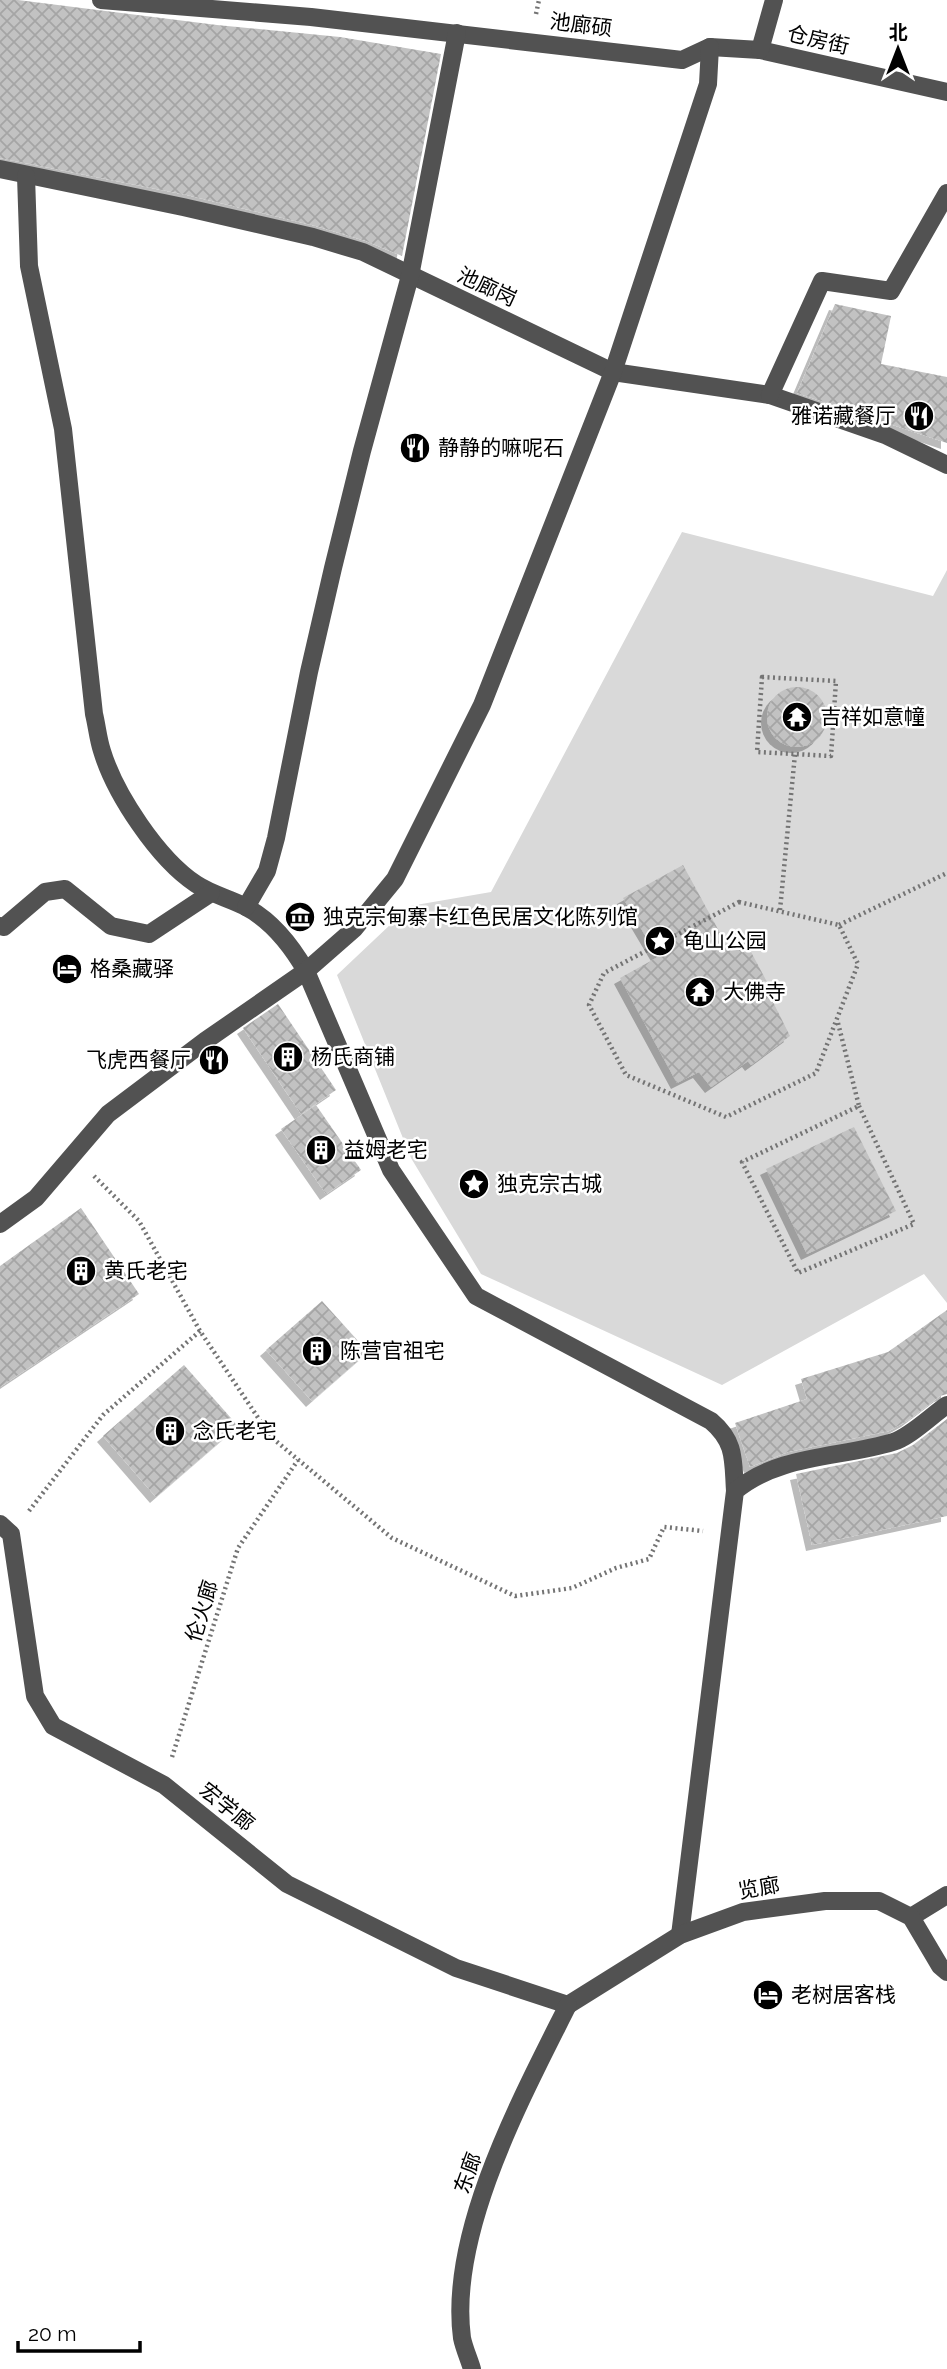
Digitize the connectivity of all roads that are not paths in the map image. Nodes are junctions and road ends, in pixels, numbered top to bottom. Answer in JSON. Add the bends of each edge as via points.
{"nodes":[{"id":1,"x":101,"y":0,"type":"edge"},
{"id":2,"x":774,"y":0,"type":"edge"},
{"id":3,"x":457,"y":33,"type":"junction"},
{"id":4,"x":710,"y":47,"type":"junction"},
{"id":5,"x":761,"y":50,"type":"junction"},
{"id":6,"x":947,"y":92,"type":"edge"},
{"id":7,"x":0,"y":169,"type":"edge"},
{"id":8,"x":26,"y":176,"type":"junction"},
{"id":9,"x":947,"y":193,"type":"edge"},
{"id":10,"x":410,"y":276,"type":"junction"},
{"id":11,"x":613,"y":372,"type":"junction"},
{"id":12,"x":770,"y":396,"type":"junction"},
{"id":13,"x":947,"y":465,"type":"edge"},
{"id":14,"x":211,"y":893,"type":"junction"},
{"id":15,"x":246,"y":907,"type":"junction"},
{"id":16,"x":0,"y":926,"type":"edge"},
{"id":17,"x":306,"y":971,"type":"junction"},
{"id":18,"x":0,"y":1224,"type":"edge"},
{"id":19,"x":947,"y":1405,"type":"edge"},
{"id":20,"x":735,"y":1491,"type":"junction"},
{"id":21,"x":6,"y":1529,"type":"edge"},
{"id":22,"x":947,"y":1895,"type":"edge"},
{"id":23,"x":911,"y":1917,"type":"junction"},
{"id":24,"x":680,"y":1935,"type":"junction"},
{"id":25,"x":947,"y":1972,"type":"edge"},
{"id":26,"x":568,"y":2005,"type":"junction"},
{"id":27,"x":472,"y":2369,"type":"edge"}],
"edges":[{"from":1,"to":3,"type":"street","name":"池廊硕"},
{"from":2,"to":5,"type":"street"},
{"from":3,"to":4,"type":"street","name":"池廊硕","via":[[682,60]]},
{"from":3,"to":10,"type":"street"},
{"from":4,"to":5,"type":"street","name":"池廊硕"},
{"from":4,"to":11,"type":"street","via":[[708,84]]},
{"from":5,"to":6,"type":"street","name":"仓房街"},
{"from":7,"to":8,"type":"street","name":"池廊岗"},
{"from":8,"to":10,"type":"street","name":"池廊岗","via":[[313,237],[363,252]]},
{"from":8,"to":14,"type":"street","via":[[29,266],[64,429],[89,681],[101,750],[120,795],[149,835],[172,863]]},
{"from":9,"to":12,"type":"street","via":[[891,291],[822,281]]},
{"from":10,"to":11,"type":"street","name":"池廊岗"},
{"from":10,"to":15,"type":"street","via":[[333,568],[276,838],[267,871]]},
{"from":11,"to":12,"type":"street","name":"池廊岗"},
{"from":11,"to":17,"type":"street","via":[[482,705],[395,879],[354,929]]},
{"from":12,"to":13,"type":"street","name":"池廊岗","via":[[886,435]]},
{"from":14,"to":15,"type":"street"},
{"from":14,"to":16,"type":"street","via":[[149,934],[111,926],[65,889],[45,891]]},
{"from":15,"to":17,"type":"street","via":[[280,934]]},
{"from":17,"to":18,"type":"street","via":[[108,1114],[36,1198]]},
{"from":17,"to":20,"type":"street","via":[[391,1170],[476,1296],[711,1421],[732,1446]]},
{"from":19,"to":20,"type":"street","via":[[896,1441],[782,1465],[750,1478]]},
{"from":20,"to":24,"type":"street"},
{"from":21,"to":26,"type":"street","name":"宏学廊","via":[[35,1696],[53,1726],[164,1785],[287,1884],[456,1968]]},
{"from":22,"to":23,"type":"street"},
{"from":23,"to":24,"type":"street","name":"览廊","via":[[879,1900],[825,1901],[743,1912]]},
{"from":23,"to":25,"type":"street"},
{"from":24,"to":26,"type":"street","name":"览廊"},
{"from":26,"to":27,"type":"street","name":"东廊","via":[[513,2115],[473,2224],[462,2276],[463,2339]]}]}
